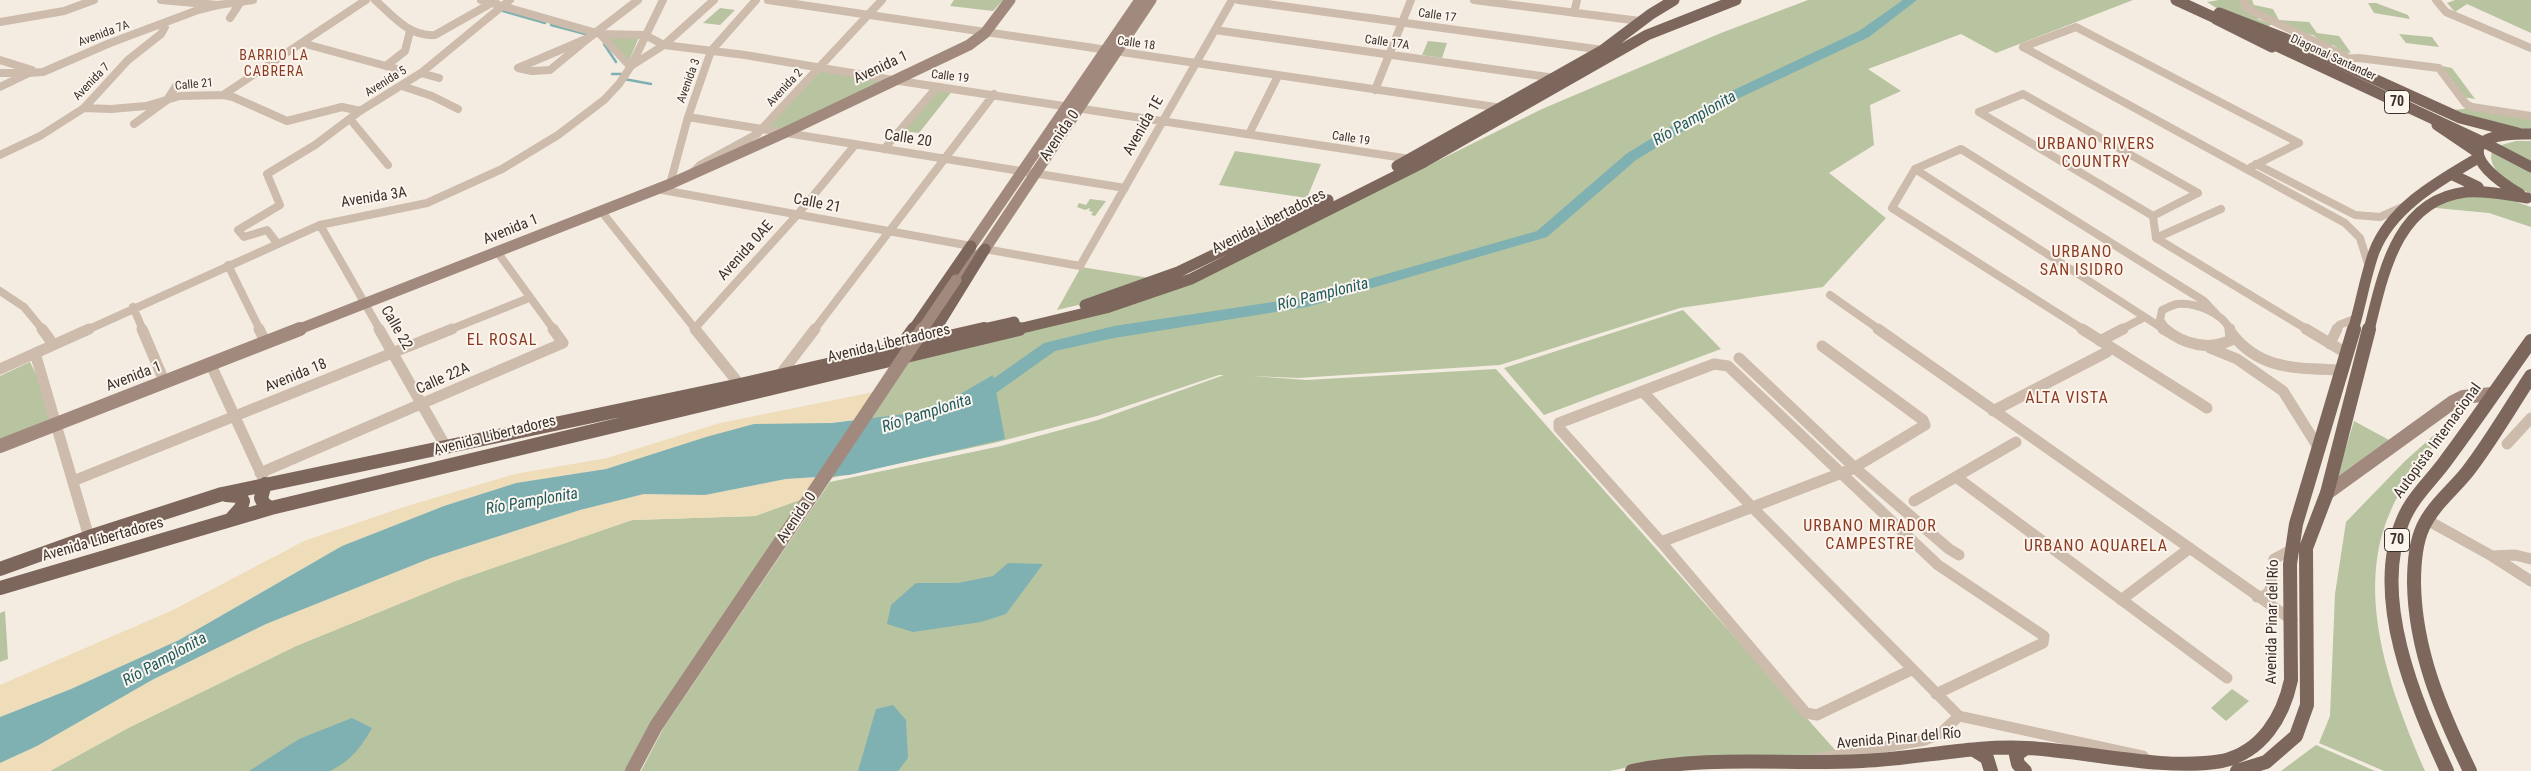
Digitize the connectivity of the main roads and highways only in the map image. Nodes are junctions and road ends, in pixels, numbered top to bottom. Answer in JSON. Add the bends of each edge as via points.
{"nodes":[{"id":1,"x":1736,"y":0,"type":"edge"},
{"id":2,"x":2176,"y":0,"type":"edge"},
{"id":3,"x":2190,"y":0,"type":"edge"},
{"id":4,"x":1680,"y":9,"type":"edge"},
{"id":5,"x":2216,"y":15,"type":"junction"},
{"id":6,"x":2265,"y":38,"type":"junction"},
{"id":7,"x":2518,"y":133,"type":"junction"},
{"id":8,"x":2531,"y":134,"type":"edge"},
{"id":9,"x":2477,"y":155,"type":"junction"},
{"id":10,"x":2531,"y":160,"type":"edge"},
{"id":11,"x":2531,"y":167,"type":"edge"},
{"id":12,"x":2450,"y":174,"type":"junction"},
{"id":13,"x":2481,"y":192,"type":"junction"},
{"id":14,"x":2529,"y":199,"type":"edge"},
{"id":15,"x":971,"y":246,"type":"road end"},
{"id":16,"x":985,"y":249,"type":"road end"},
{"id":17,"x":928,"y":341,"type":"junction"},
{"id":18,"x":2531,"y":341,"type":"edge"},
{"id":19,"x":901,"y":347,"type":"junction"},
{"id":20,"x":2531,"y":376,"type":"edge"},
{"id":21,"x":263,"y":478,"type":"junction"},
{"id":22,"x":222,"y":494,"type":"junction"},
{"id":23,"x":271,"y":508,"type":"junction"},
{"id":24,"x":222,"y":522,"type":"junction"},
{"id":25,"x":0,"y":569,"type":"edge"},
{"id":26,"x":0,"y":588,"type":"edge"},
{"id":27,"x":2026,"y":748,"type":"junction"},
{"id":28,"x":1969,"y":750,"type":"junction"},
{"id":29,"x":1632,"y":771,"type":"edge"},
{"id":30,"x":1991,"y":771,"type":"edge"},
{"id":31,"x":2024,"y":771,"type":"edge"},
{"id":32,"x":2237,"y":771,"type":"edge"},
{"id":33,"x":2447,"y":771,"type":"edge"},
{"id":34,"x":2470,"y":771,"type":"edge"}],
"edges":[{"from":1,"to":4,"type":"main road","name":"Avenida Libertadores"},
{"from":2,"to":5,"type":"main road","name":"Diagonal Santander","number":"70"},
{"from":3,"to":5,"type":"main road","name":"Diagonal Santander","number":"70"},
{"from":4,"to":17,"type":"main road","name":"Avenida Libertadores","via":[[1659,9],[1603,50],[1410,159],[1161,278],[1096,302]]},
{"from":4,"to":23,"type":"main road","name":"Avenida Libertadores","via":[[1648,35],[1424,162],[1226,263],[1154,292],[1106,308],[980,339]]},
{"from":5,"to":6,"type":"main road","name":"Diagonal Santander","number":"70"},
{"from":5,"to":7,"type":"main road","via":[[2241,20],[2471,122]]},
{"from":5,"to":9,"type":"main road","via":[[2434,124],[2454,135]]},
{"from":6,"to":10,"type":"main road","name":"Diagonal Santander","number":"70"},
{"from":6,"to":11,"type":"main road","name":"Diagonal Santander","number":"70","bridge":true},
{"from":7,"to":8,"type":"main road"},
{"from":7,"to":9,"type":"main road","name":"Avenida Pinar del Río","via":[[2487,138],[2480,143]]},
{"from":9,"to":12,"type":"main road","name":"Avenida Pinar del Río"},
{"from":9,"to":14,"type":"main road","via":[[2494,178]]},
{"from":12,"to":13,"type":"main road","via":[[2478,187]]},
{"from":12,"to":27,"type":"main road","name":"Avenida Pinar del Río","via":[[2408,205],[2381,238],[2369,267],[2296,524],[2292,550],[2291,680],[2288,699],[2276,724],[2257,744],[2224,760],[2199,765],[2112,761]]},
{"from":13,"to":14,"type":"main road"},
{"from":13,"to":32,"type":"main road","via":[[2448,194],[2405,226],[2396,240],[2384,270],[2327,493],[2306,548],[2307,705],[2296,736],[2266,762]]},
{"from":15,"to":19,"type":"main road"},
{"from":16,"to":17,"type":"main road"},
{"from":17,"to":19,"type":"main road","name":"Avenida Libertadores"},
{"from":18,"to":33,"type":"main road","name":"Autopista Internacional","number":"70","via":[[2406,512],[2399,530],[2394,556],[2394,610],[2403,660],[2421,714]]},
{"from":19,"to":21,"type":"main road","name":"Avenida Libertadores","via":[[740,385],[446,447]]},
{"from":20,"to":34,"type":"main road","number":"70","via":[[2467,472],[2439,502],[2417,543],[2414,608],[2420,646],[2436,698]]},
{"from":21,"to":22,"type":"main road","name":"Avenida Libertadores"},
{"from":21,"to":23,"type":"main road","via":[[261,498]]},
{"from":22,"to":24,"type":"main road","via":[[241,498],[243,504],[234,516]]},
{"from":22,"to":25,"type":"main road","name":"Avenida Libertadores"},
{"from":23,"to":24,"type":"main road","name":"Avenida Libertadores"},
{"from":24,"to":26,"type":"main road","name":"Avenida Libertadores"},
{"from":27,"to":28,"type":"main road","name":"Avenida Pinar del Río"},
{"from":27,"to":31,"type":"main road","via":[[2016,755]]},
{"from":28,"to":29,"type":"main road","name":"Avenida Pinar del Río","via":[[1902,758],[1708,763]]},
{"from":28,"to":30,"type":"main road","via":[[1987,758]]}]}
